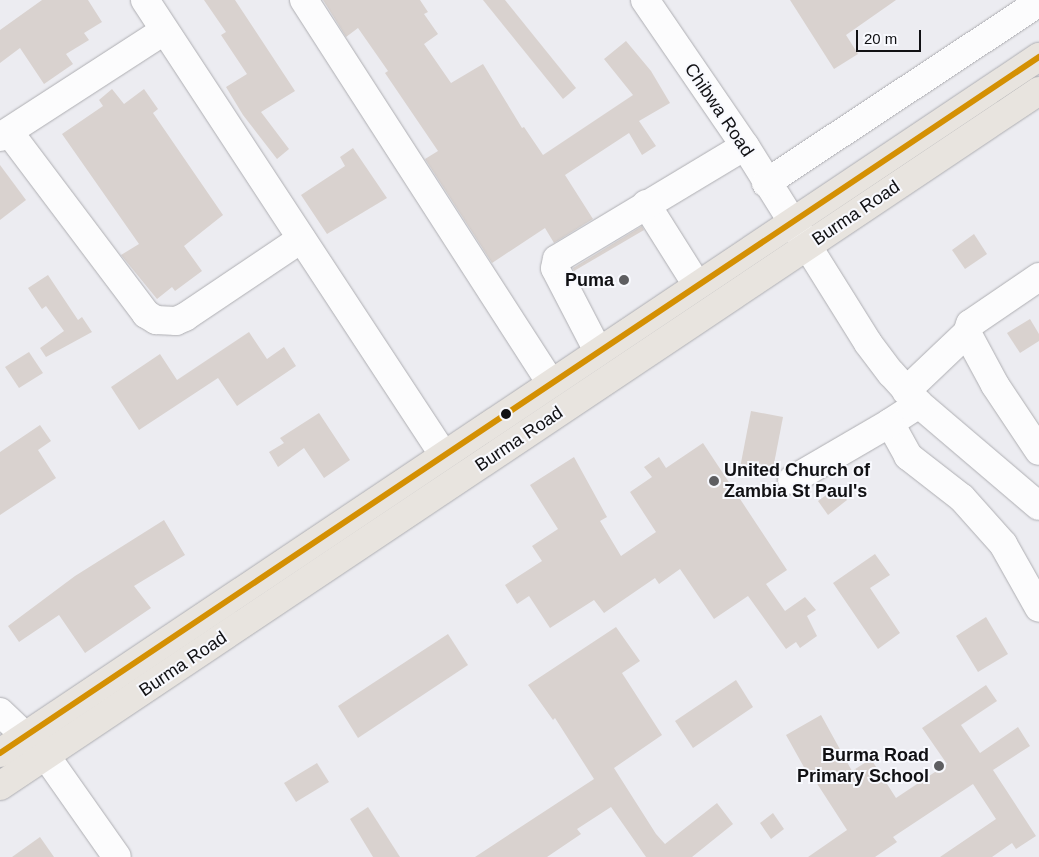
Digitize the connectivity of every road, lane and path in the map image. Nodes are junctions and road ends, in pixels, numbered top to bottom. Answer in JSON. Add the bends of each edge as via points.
{"nodes":[{"id":1,"x":145,"y":0,"type":"edge"},
{"id":2,"x":304,"y":0,"type":"edge"},
{"id":3,"x":645,"y":0,"type":"edge"},
{"id":4,"x":1039,"y":2,"type":"edge"},
{"id":5,"x":164,"y":31,"type":"junction"},
{"id":6,"x":1039,"y":57,"type":"edge"},
{"id":7,"x":1039,"y":91,"type":"edge"},
{"id":8,"x":4,"y":134,"type":"edge"},
{"id":9,"x":745,"y":146,"type":"junction"},
{"id":10,"x":766,"y":183,"type":"junction"},
{"id":11,"x":646,"y":204,"type":"junction"},
{"id":12,"x":792,"y":221,"type":"junction"},
{"id":13,"x":301,"y":239,"type":"junction"},
{"id":14,"x":807,"y":246,"type":"junction"},
{"id":15,"x":1039,"y":276,"type":"edge"},
{"id":16,"x":697,"y":285,"type":"junction"},
{"id":17,"x":967,"y":333,"type":"junction"},
{"id":18,"x":598,"y":351,"type":"junction"},
{"id":19,"x":551,"y":382,"type":"junction"},
{"id":20,"x":913,"y":398,"type":"junction"},
{"id":21,"x":890,"y":423,"type":"junction"},
{"id":22,"x":1039,"y":451,"type":"edge"},
{"id":23,"x":443,"y":454,"type":"junction"},
{"id":24,"x":792,"y":480,"type":"dead end"},
{"id":25,"x":1039,"y":506,"type":"edge"},
{"id":26,"x":1039,"y":608,"type":"edge"},
{"id":27,"x":0,"y":712,"type":"edge"},
{"id":28,"x":26,"y":736,"type":"junction"},
{"id":29,"x":0,"y":753,"type":"edge"},
{"id":30,"x":46,"y":756,"type":"junction"},
{"id":31,"x":0,"y":786,"type":"edge"},
{"id":32,"x":117,"y":857,"type":"edge"}],
"edges":[{"from":1,"to":5,"type":"street"},
{"from":2,"to":19,"type":"street"},
{"from":3,"to":9,"type":"street","name":"Chibwa Road"},
{"from":4,"to":10,"type":"street"},
{"from":5,"to":8,"type":"street"},
{"from":5,"to":13,"type":"street"},
{"from":6,"to":12,"type":"main road","name":"Burma Road"},
{"from":7,"to":14,"type":"main road","name":"Burma Road"},
{"from":8,"to":13,"type":"street","via":[[146,314],[156,320],[176,321],[185,317]]},
{"from":9,"to":10,"type":"street","name":"Chibwa Road"},
{"from":9,"to":11,"type":"street"},
{"from":10,"to":12,"type":"street","name":"Chibwa Road"},
{"from":11,"to":16,"type":"street"},
{"from":11,"to":18,"type":"street","via":[[555,263]]},
{"from":12,"to":14,"type":"street","name":"Chibwa Road"},
{"from":12,"to":16,"type":"main road","name":"Burma Road"},
{"from":13,"to":23,"type":"street"},
{"from":14,"to":20,"type":"street","name":"Chibwa Road","via":[[868,343]]},
{"from":14,"to":30,"type":"main road","name":"Burma Road"},
{"from":15,"to":17,"type":"street","via":[[970,324]]},
{"from":16,"to":18,"type":"main road","name":"Burma Road"},
{"from":17,"to":20,"type":"street"},
{"from":17,"to":22,"type":"street","via":[[995,385]]},
{"from":18,"to":19,"type":"main road","name":"Burma Road"},
{"from":19,"to":23,"type":"main road","name":"Burma Road"},
{"from":20,"to":21,"type":"street"},
{"from":20,"to":25,"type":"street","name":"Chibwa Road"},
{"from":21,"to":24,"type":"street"},
{"from":21,"to":26,"type":"street","via":[[908,456],[962,498],[1004,544]]},
{"from":23,"to":28,"type":"main road","name":"Burma Road"},
{"from":27,"to":28,"type":"street"},
{"from":28,"to":29,"type":"main road","name":"Burma Road"},
{"from":28,"to":30,"type":"street"},
{"from":30,"to":31,"type":"main road","name":"Burma Road"},
{"from":30,"to":32,"type":"street"}]}
